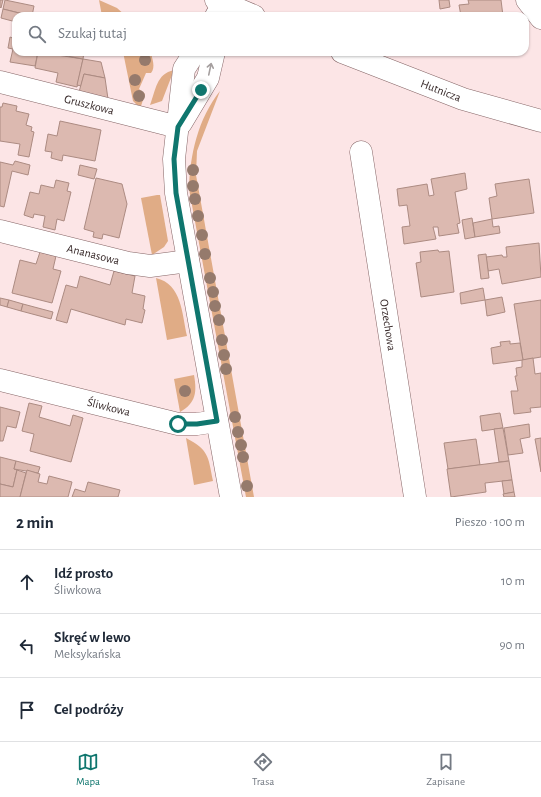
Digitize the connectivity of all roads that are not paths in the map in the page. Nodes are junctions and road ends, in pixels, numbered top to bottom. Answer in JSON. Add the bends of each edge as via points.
{"nodes":[{"id":1,"x":527,"y":0,"type":"edge"},
{"id":2,"x":219,"y":9,"type":"edge"},
{"id":3,"x":234,"y":12,"type":"edge"},
{"id":4,"x":541,"y":18,"type":"edge"},
{"id":5,"x":192,"y":56,"type":"edge"},
{"id":6,"x":213,"y":56,"type":"edge"},
{"id":7,"x":353,"y":56,"type":"edge"},
{"id":8,"x":0,"y":82,"type":"edge"},
{"id":9,"x":541,"y":121,"type":"edge"},
{"id":10,"x":178,"y":127,"type":"junction"},
{"id":11,"x":361,"y":152,"type":"dead end"},
{"id":12,"x":0,"y":232,"type":"edge"},
{"id":13,"x":188,"y":261,"type":"junction"},
{"id":14,"x":0,"y":380,"type":"edge"},
{"id":15,"x":217,"y":421,"type":"junction"},
{"id":16,"x":232,"y":497,"type":"edge"},
{"id":17,"x":415,"y":497,"type":"edge"}],
"edges":[{"from":1,"to":4,"type":"street"},
{"from":2,"to":3,"type":"street"},
{"from":5,"to":10,"type":"street","via":[[184,69]]},
{"from":10,"to":6,"type":"street","one_way":true,"via":[[208,78]]},
{"from":7,"to":9,"type":"street","name":"Hutnicza","via":[[463,98]]},
{"from":8,"to":10,"type":"street","name":"Gruszkowa"},
{"from":10,"to":13,"type":"street","via":[[174,159],[176,193]]},
{"from":11,"to":17,"type":"street","name":"Orzechowa"},
{"from":12,"to":13,"type":"street","name":"Ananasowa","via":[[128,263],[150,266]]},
{"from":13,"to":15,"type":"street"},
{"from":14,"to":15,"type":"street","name":"Śliwkowa","via":[[178,424]]},
{"from":15,"to":16,"type":"street"}]}
